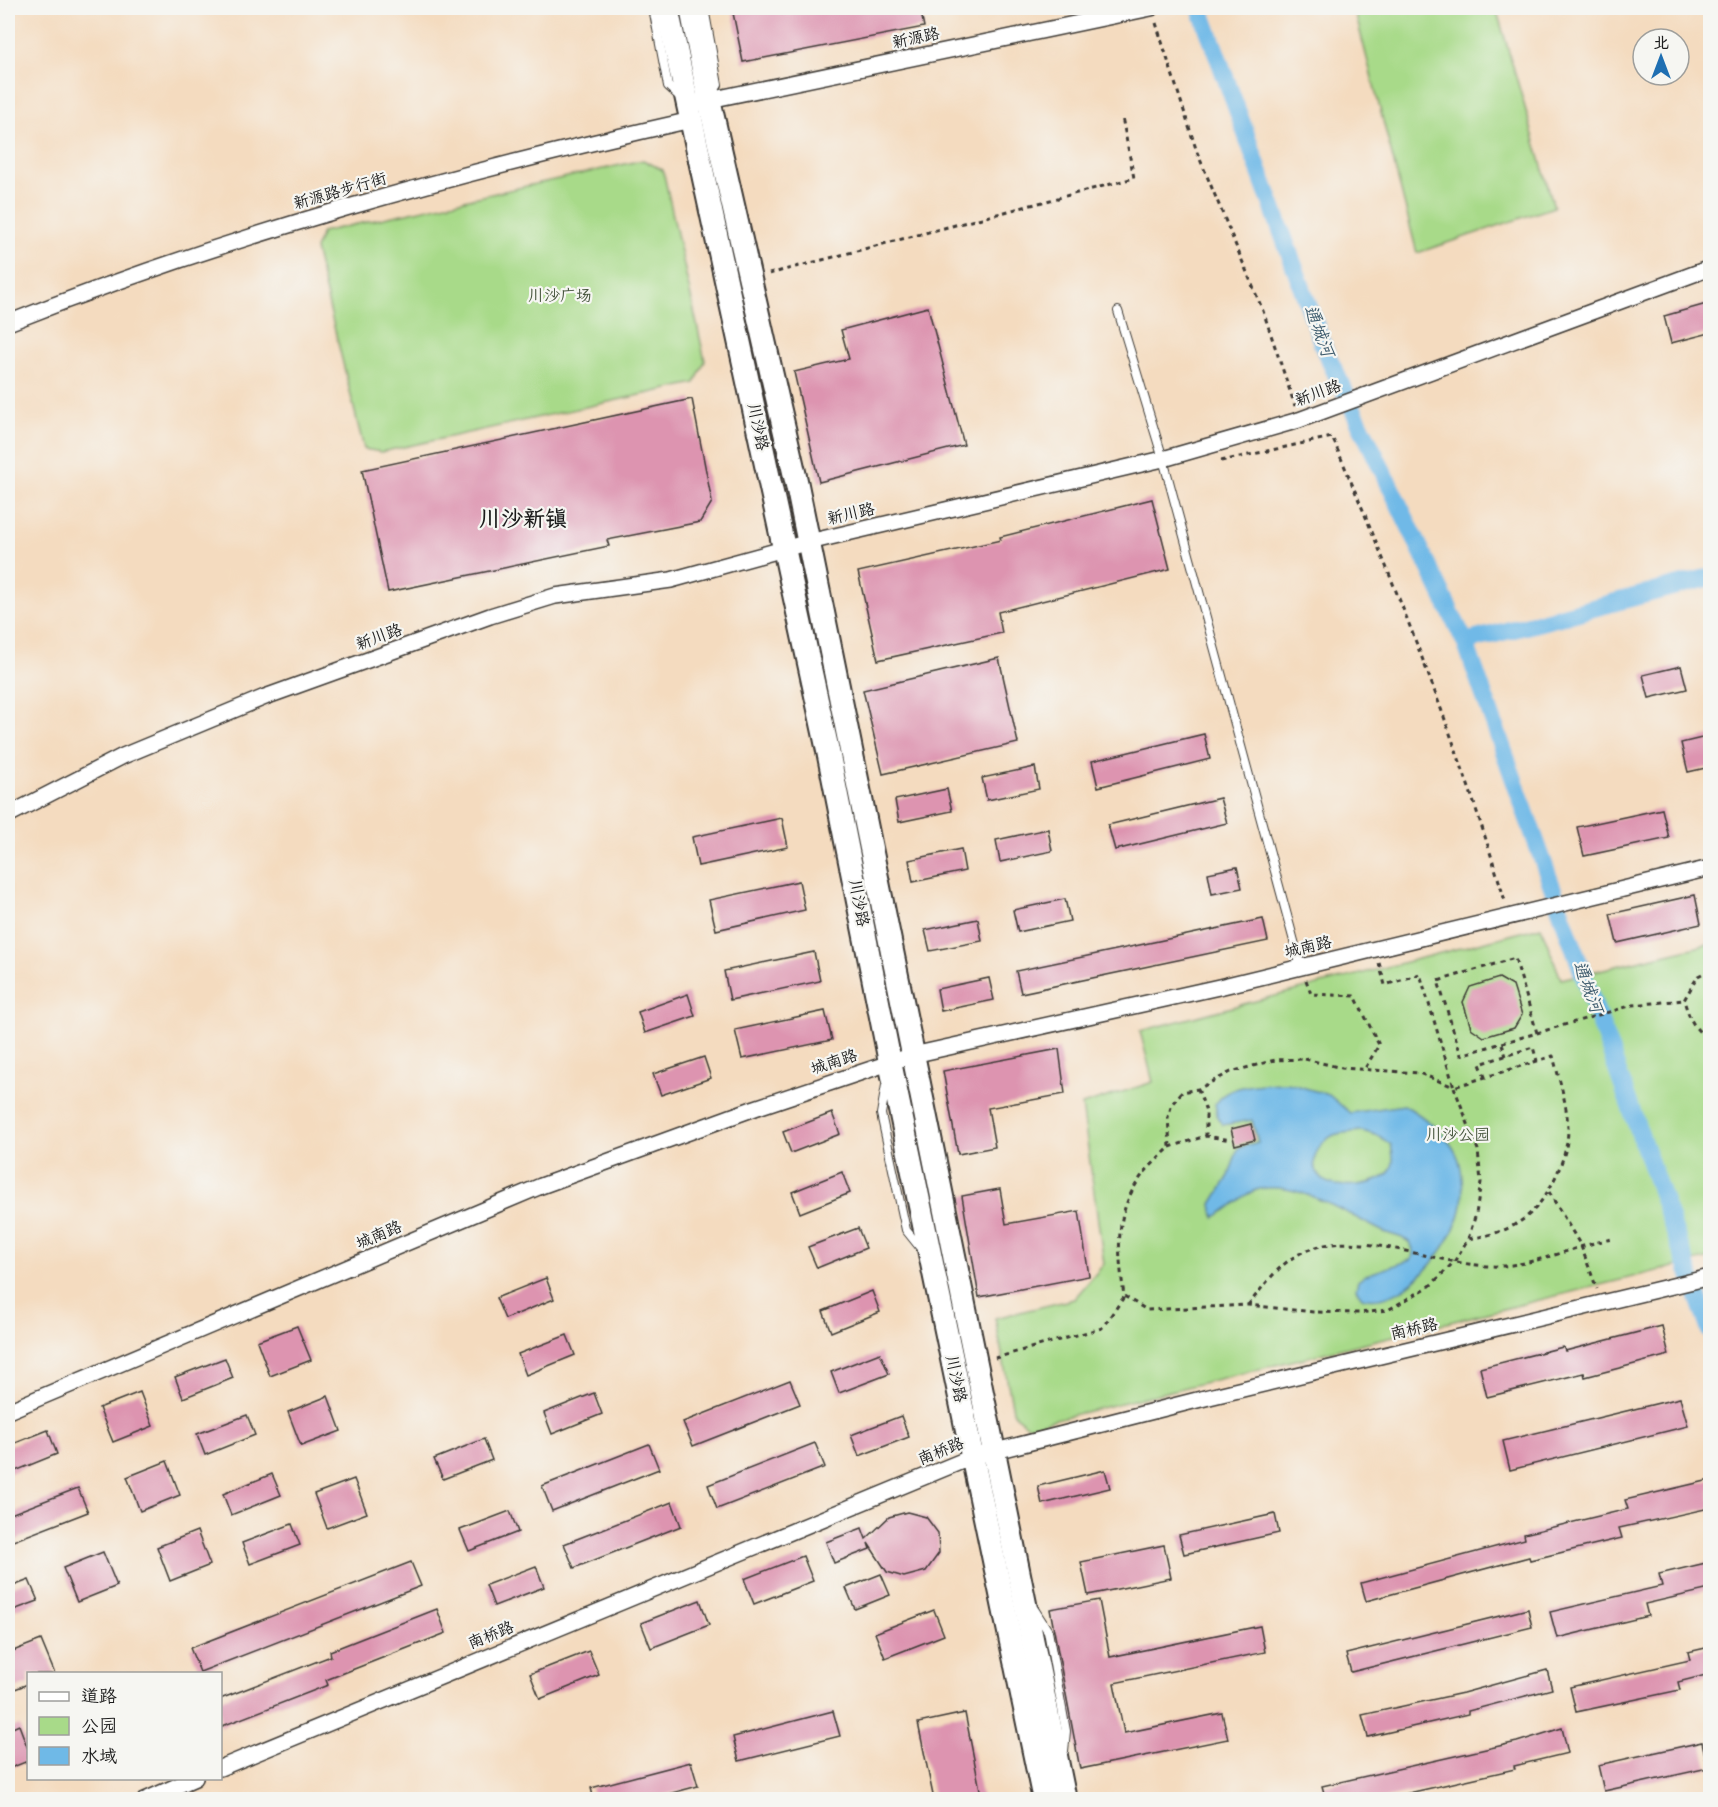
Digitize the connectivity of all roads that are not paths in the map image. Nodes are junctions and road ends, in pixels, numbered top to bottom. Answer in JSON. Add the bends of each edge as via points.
{"nodes":[{"id":1,"x":653,"y":8,"type":"edge"},
{"id":2,"x":667,"y":8,"type":"edge"},
{"id":3,"x":691,"y":8,"type":"edge"},
{"id":4,"x":704,"y":8,"type":"edge"},
{"id":5,"x":1151,"y":8,"type":"edge"},
{"id":6,"x":696,"y":108,"type":"junction"},
{"id":7,"x":1710,"y":268,"type":"edge"},
{"id":8,"x":1118,"y":311,"type":"dead end"},
{"id":9,"x":8,"y":323,"type":"edge"},
{"id":10,"x":1163,"y":459,"type":"junction"},
{"id":11,"x":809,"y":542,"type":"junction"},
{"id":12,"x":784,"y":549,"type":"junction"},
{"id":13,"x":8,"y":814,"type":"edge"},
{"id":14,"x":1710,"y":868,"type":"edge"},
{"id":15,"x":1300,"y":967,"type":"junction"},
{"id":16,"x":912,"y":1055,"type":"junction"},
{"id":17,"x":890,"y":1062,"type":"junction"},
{"id":18,"x":1710,"y":1277,"type":"edge"},
{"id":19,"x":8,"y":1411,"type":"edge"},
{"id":20,"x":983,"y":1454,"type":"junction"},
{"id":21,"x":222,"y":1767,"type":"edge"},
{"id":22,"x":193,"y":1780,"type":"edge"},
{"id":23,"x":145,"y":1800,"type":"edge"},
{"id":24,"x":1044,"y":1800,"type":"edge"},
{"id":25,"x":1065,"y":1800,"type":"edge"}],
"edges":[{"from":1,"to":6,"type":"lane","via":[[668,86]]},
{"from":2,"to":6,"type":"main road","name":"川沙路"},
{"from":3,"to":6,"type":"main road","name":"川沙路"},
{"from":4,"to":6,"type":"lane","via":[[718,85]]},
{"from":5,"to":6,"type":"street","name":"新源路"},
{"from":6,"to":9,"type":"street","name":"新源路步行街","via":[[555,151],[312,216]]},
{"from":6,"to":11,"type":"main road","name":"川沙路","via":[[750,279]]},
{"from":6,"to":12,"type":"main road","name":"川沙路"},
{"from":7,"to":10,"type":"street","name":"新川路","via":[[1304,417]]},
{"from":8,"to":10,"type":"lane"},
{"from":10,"to":11,"type":"street","name":"新川路"},
{"from":10,"to":15,"type":"lane"},
{"from":11,"to":12,"type":"street","name":"新川路"},
{"from":11,"to":16,"type":"main road","name":"川沙路"},
{"from":12,"to":13,"type":"street","name":"新川路","via":[[671,580],[555,596],[490,616],[265,698],[123,756]]},
{"from":12,"to":17,"type":"main road","name":"川沙路"},
{"from":14,"to":15,"type":"street","name":"城南路"},
{"from":15,"to":16,"type":"street","name":"城南路"},
{"from":16,"to":17,"type":"street","name":"城南路"},
{"from":16,"to":20,"type":"main road","name":"川沙路","via":[[976,1364]]},
{"from":17,"to":19,"type":"street","name":"城南路","via":[[541,1186]]},
{"from":17,"to":20,"type":"main road","name":"川沙路","via":[[932,1264]]},
{"from":18,"to":20,"type":"street","name":"南桥路"},
{"from":20,"to":21,"type":"street","name":"南桥路"},
{"from":20,"to":24,"type":"main road","name":"川沙路"},
{"from":20,"to":25,"type":"main road","name":"川沙路","via":[[1022,1590]]},
{"from":22,"to":23,"type":"street"}]}
